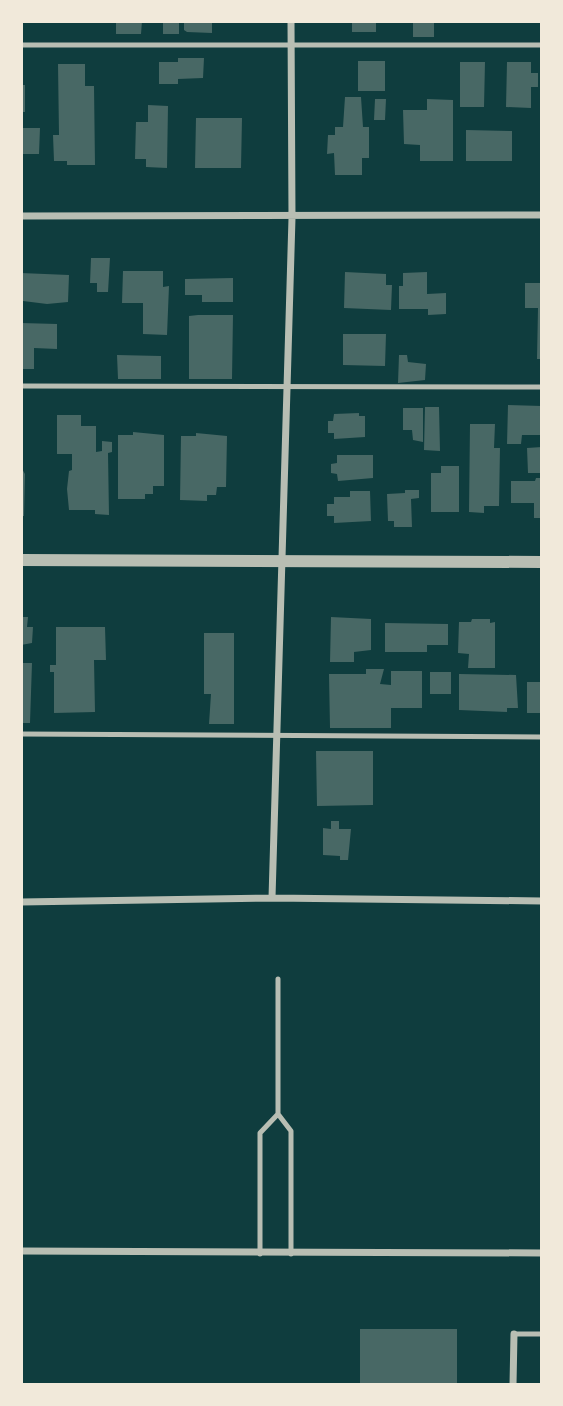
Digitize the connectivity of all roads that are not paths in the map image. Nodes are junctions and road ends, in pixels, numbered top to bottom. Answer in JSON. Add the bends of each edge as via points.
{"nodes":[{"id":1,"x":291,"y":21,"type":"edge"},
{"id":2,"x":21,"y":45,"type":"edge"},
{"id":3,"x":291,"y":45,"type":"junction"},
{"id":4,"x":542,"y":45,"type":"edge"},
{"id":5,"x":542,"y":215,"type":"edge"},
{"id":6,"x":21,"y":216,"type":"edge"},
{"id":7,"x":292,"y":218,"type":"junction"},
{"id":8,"x":21,"y":386,"type":"edge"},
{"id":9,"x":542,"y":387,"type":"edge"},
{"id":10,"x":286,"y":388,"type":"junction"},
{"id":11,"x":280,"y":559,"type":"junction"},
{"id":12,"x":21,"y":560,"type":"edge"},
{"id":13,"x":542,"y":562,"type":"edge"},
{"id":14,"x":21,"y":734,"type":"edge"},
{"id":15,"x":276,"y":737,"type":"junction"},
{"id":16,"x":542,"y":737,"type":"edge"},
{"id":17,"x":271,"y":898,"type":"junction"},
{"id":18,"x":542,"y":901,"type":"edge"},
{"id":19,"x":21,"y":902,"type":"edge"},
{"id":20,"x":278,"y":979,"type":"dead end"},
{"id":21,"x":278,"y":1114,"type":"junction"},
{"id":22,"x":21,"y":1251,"type":"edge"},
{"id":23,"x":542,"y":1252,"type":"edge"},
{"id":24,"x":260,"y":1254,"type":"junction"},
{"id":25,"x":291,"y":1254,"type":"junction"},
{"id":26,"x":514,"y":1334,"type":"joint"},
{"id":27,"x":542,"y":1334,"type":"edge"},
{"id":28,"x":513,"y":1385,"type":"edge"}],
"edges":[{"from":1,"to":3,"type":"street"},
{"from":2,"to":3,"type":"lane"},
{"from":3,"to":4,"type":"lane"},
{"from":3,"to":7,"type":"street"},
{"from":5,"to":7,"type":"street"},
{"from":6,"to":7,"type":"street"},
{"from":7,"to":10,"type":"street"},
{"from":8,"to":10,"type":"lane"},
{"from":9,"to":10,"type":"lane"},
{"from":10,"to":11,"type":"street"},
{"from":11,"to":12,"type":"street"},
{"from":11,"to":13,"type":"street"},
{"from":11,"to":15,"type":"street"},
{"from":14,"to":15,"type":"lane"},
{"from":15,"to":16,"type":"lane"},
{"from":15,"to":17,"type":"street"},
{"from":17,"to":18,"type":"street"},
{"from":17,"to":19,"type":"street"},
{"from":20,"to":21,"type":"lane"},
{"from":21,"to":24,"type":"lane","via":[[260,1133]]},
{"from":21,"to":25,"type":"lane","via":[[291,1131]]},
{"from":22,"to":24,"type":"street"},
{"from":23,"to":25,"type":"street"},
{"from":24,"to":25,"type":"street"},
{"from":26,"to":27,"type":"lane"},
{"from":26,"to":28,"type":"street"}]}
